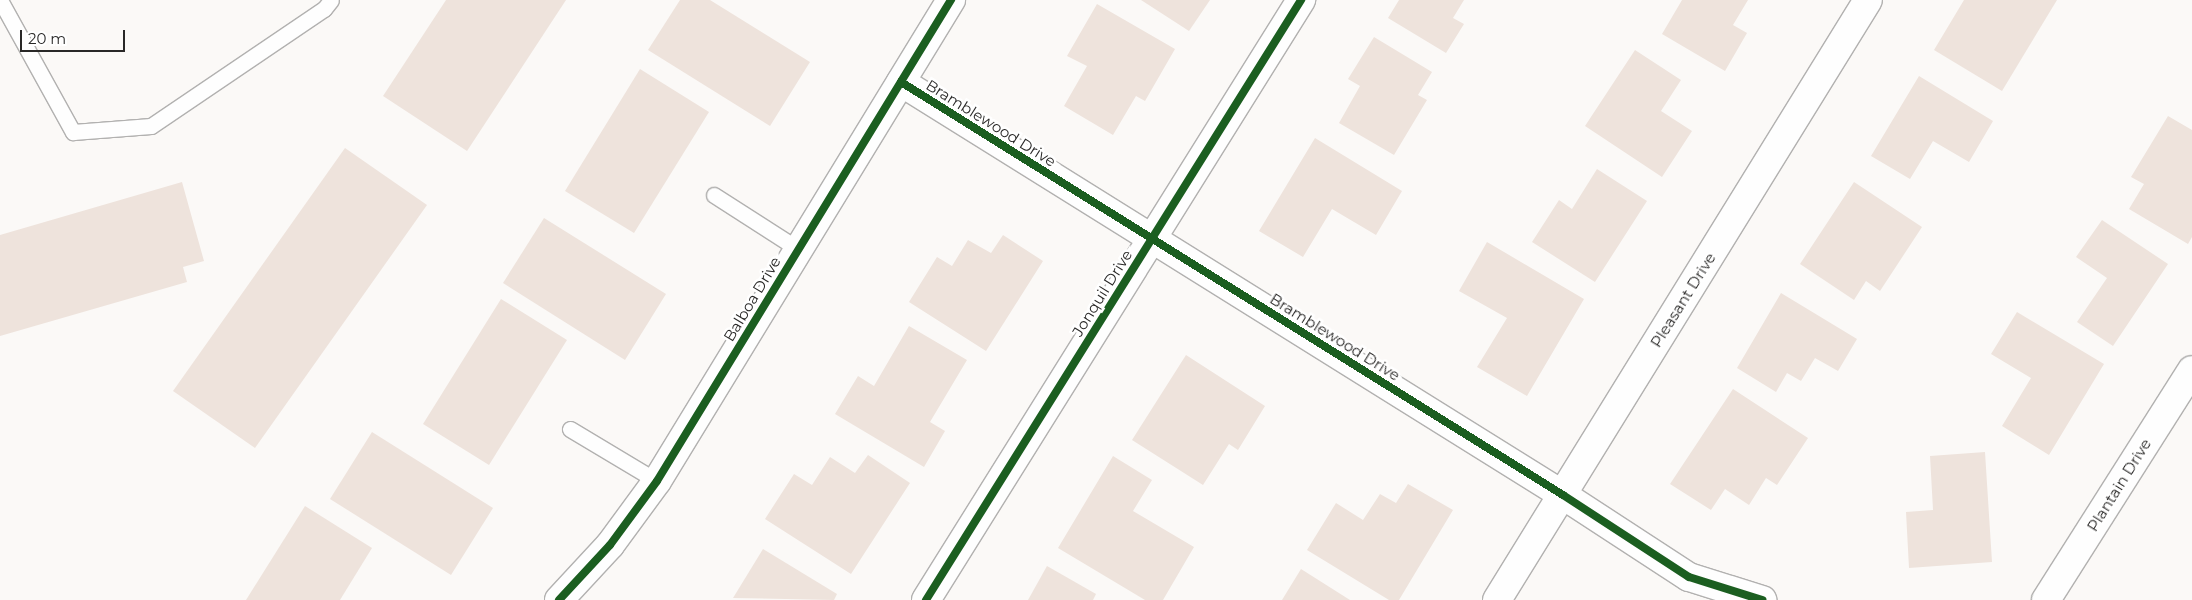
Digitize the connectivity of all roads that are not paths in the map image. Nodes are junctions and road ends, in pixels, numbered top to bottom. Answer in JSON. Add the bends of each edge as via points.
{"nodes":[{"id":1,"x":0,"y":0,"type":"edge"},
{"id":2,"x":332,"y":0,"type":"edge"},
{"id":3,"x":951,"y":0,"type":"edge"},
{"id":4,"x":1301,"y":0,"type":"edge"},
{"id":5,"x":1868,"y":0,"type":"edge"},
{"id":6,"x":901,"y":82,"type":"junction"},
{"id":7,"x":714,"y":195,"type":"dead end"},
{"id":8,"x":1151,"y":240,"type":"junction"},
{"id":9,"x":798,"y":249,"type":"junction"},
{"id":10,"x":2192,"y":370,"type":"edge"},
{"id":11,"x":570,"y":429,"type":"dead end"},
{"id":12,"x":657,"y":481,"type":"junction"},
{"id":13,"x":1562,"y":494,"type":"junction"},
{"id":14,"x":559,"y":600,"type":"edge"},
{"id":15,"x":926,"y":600,"type":"edge"},
{"id":16,"x":1497,"y":600,"type":"edge"},
{"id":17,"x":1762,"y":600,"type":"edge"},
{"id":18,"x":2046,"y":600,"type":"edge"}],
"edges":[{"from":1,"to":2,"type":"lane","via":[[73,132],[151,126]]},
{"from":3,"to":6,"type":"street","name":"Balboa Drive"},
{"from":4,"to":8,"type":"street","name":"Jonquil Drive"},
{"from":5,"to":13,"type":"street","name":"Pleasant Drive"},
{"from":6,"to":8,"type":"street","name":"Bramblewood Drive"},
{"from":6,"to":9,"type":"street","name":"Balboa Drive"},
{"from":7,"to":9,"type":"lane"},
{"from":8,"to":13,"type":"street","name":"Bramblewood Drive"},
{"from":8,"to":15,"type":"street","name":"Jonquil Drive"},
{"from":9,"to":12,"type":"street","name":"Balboa Drive"},
{"from":10,"to":18,"type":"street","name":"Plantain Drive"},
{"from":11,"to":12,"type":"lane"},
{"from":12,"to":14,"type":"street","name":"Balboa Drive","via":[[610,545]]},
{"from":13,"to":16,"type":"street","name":"Pleasant Drive"},
{"from":13,"to":17,"type":"street","name":"Bramblewood Drive","via":[[1689,577]]}]}
